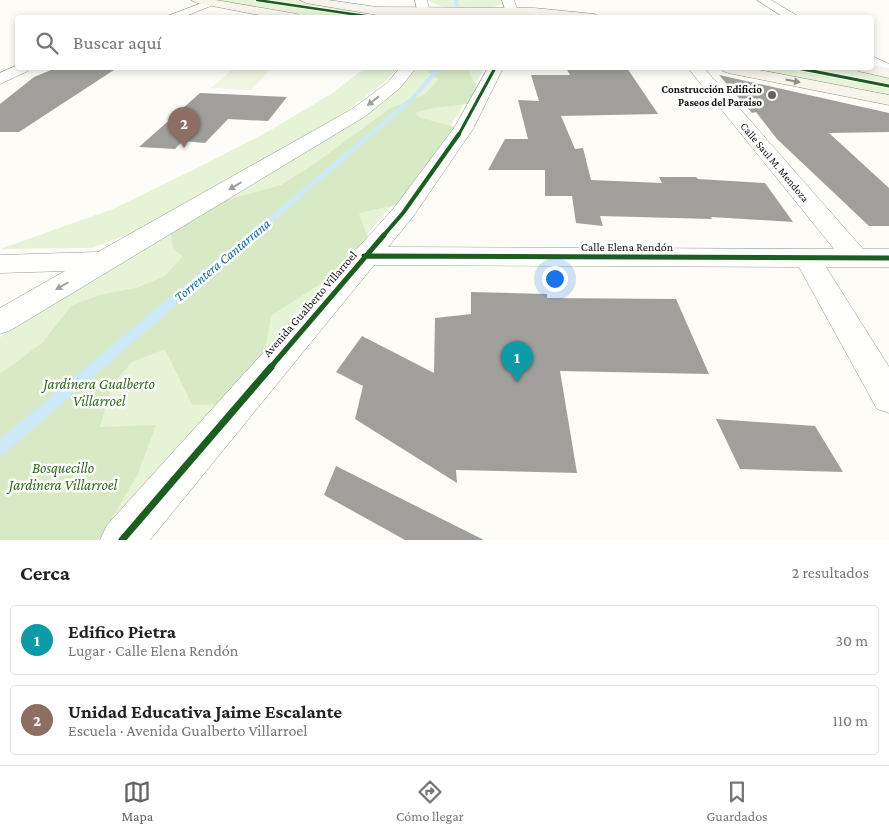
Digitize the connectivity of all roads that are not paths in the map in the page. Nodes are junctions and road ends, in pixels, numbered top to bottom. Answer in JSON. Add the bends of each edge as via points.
{"nodes":[{"id":1,"x":197,"y":0,"type":"edge"},
{"id":2,"x":306,"y":0,"type":"edge"},
{"id":3,"x":421,"y":0,"type":"edge"},
{"id":4,"x":508,"y":0,"type":"edge"},
{"id":5,"x":764,"y":0,"type":"edge"},
{"id":6,"x":212,"y":3,"type":"junction"},
{"id":7,"x":177,"y":15,"type":"edge"},
{"id":8,"x":280,"y":15,"type":"edge"},
{"id":9,"x":425,"y":15,"type":"edge"},
{"id":10,"x":513,"y":15,"type":"edge"},
{"id":11,"x":790,"y":15,"type":"edge"},
{"id":12,"x":874,"y":61,"type":"edge"},
{"id":13,"x":19,"y":70,"type":"edge"},
{"id":14,"x":406,"y":70,"type":"edge"},
{"id":15,"x":494,"y":70,"type":"edge"},
{"id":16,"x":698,"y":70,"type":"edge"},
{"id":17,"x":738,"y":70,"type":"edge"},
{"id":18,"x":874,"y":70,"type":"edge"},
{"id":19,"x":889,"y":72,"type":"edge"},
{"id":20,"x":0,"y":78,"type":"edge"},
{"id":21,"x":889,"y":100,"type":"edge"},
{"id":22,"x":364,"y":256,"type":"junction"},
{"id":23,"x":807,"y":257,"type":"junction"},
{"id":24,"x":855,"y":257,"type":"junction"},
{"id":25,"x":889,"y":258,"type":"edge"},
{"id":26,"x":104,"y":261,"type":"junction"},
{"id":27,"x":0,"y":264,"type":"edge"},
{"id":28,"x":0,"y":322,"type":"edge"},
{"id":29,"x":889,"y":398,"type":"edge"},
{"id":30,"x":122,"y":540,"type":"edge"}],
"edges":[{"from":1,"to":6,"type":"main road"},
{"from":2,"to":9,"type":"main road","via":[[364,10]]},
{"from":3,"to":9,"type":"street"},
{"from":4,"to":10,"type":"street"},
{"from":5,"to":11,"type":"street"},
{"from":6,"to":7,"type":"street"},
{"from":6,"to":8,"type":"main road"},
{"from":9,"to":10,"type":"main road"},
{"from":12,"to":19,"type":"street"},
{"from":13,"to":20,"type":"street"},
{"from":14,"to":26,"type":"street","one_way":true,"via":[[393,86],[358,113]]},
{"from":15,"to":22,"type":"street","name":"Avenida Gualberto Villarroel","via":[[463,129],[403,213]]},
{"from":16,"to":24,"type":"street","name":"Calle Saul M. Mendoza"},
{"from":17,"to":21,"type":"main road","one_way":true},
{"from":18,"to":19,"type":"main road"},
{"from":22,"to":23,"type":"street","name":"Calle Elena Rendón"},
{"from":22,"to":30,"type":"street","name":"Avenida Gualberto Villarroel"},
{"from":23,"to":24,"type":"street","name":"Calle Elena Rendón"},
{"from":23,"to":29,"type":"street"},
{"from":24,"to":25,"type":"street","name":"Calle Elena Rendón"},
{"from":26,"to":27,"type":"street"},
{"from":26,"to":28,"type":"street","one_way":true}]}
